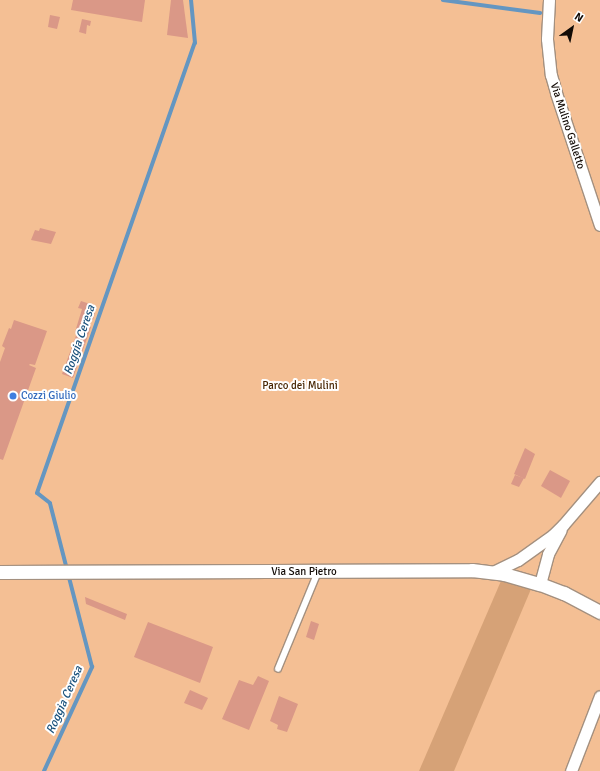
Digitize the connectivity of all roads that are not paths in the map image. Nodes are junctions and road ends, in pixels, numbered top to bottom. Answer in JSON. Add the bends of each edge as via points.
{"nodes":[{"id":1,"x":549,"y":0,"type":"edge"},
{"id":2,"x":600,"y":225,"type":"edge"},
{"id":3,"x":600,"y":482,"type":"edge"},
{"id":4,"x":563,"y":525,"type":"junction"},
{"id":5,"x":0,"y":572,"type":"edge"},
{"id":6,"x":318,"y":572,"type":"junction"},
{"id":7,"x":493,"y":572,"type":"junction"},
{"id":8,"x":540,"y":584,"type":"junction"},
{"id":9,"x":600,"y":612,"type":"edge"},
{"id":10,"x":278,"y":669,"type":"dead end"},
{"id":11,"x":600,"y":696,"type":"edge"},
{"id":12,"x":571,"y":771,"type":"edge"}],
"edges":[{"from":1,"to":2,"type":"street","name":"Via Mulino Galletto","via":[[547,39],[551,75]]},
{"from":3,"to":4,"type":"street"},
{"from":4,"to":7,"type":"street","via":[[530,552],[500,571]]},
{"from":4,"to":8,"type":"street","via":[[548,554]]},
{"from":5,"to":6,"type":"street","name":"Via San Pietro"},
{"from":6,"to":7,"type":"street","name":"Via San Pietro"},
{"from":6,"to":10,"type":"lane"},
{"from":7,"to":8,"type":"street","name":"Via San Pietro"},
{"from":8,"to":9,"type":"street","name":"Via San Pietro"},
{"from":11,"to":12,"type":"street"}]}
